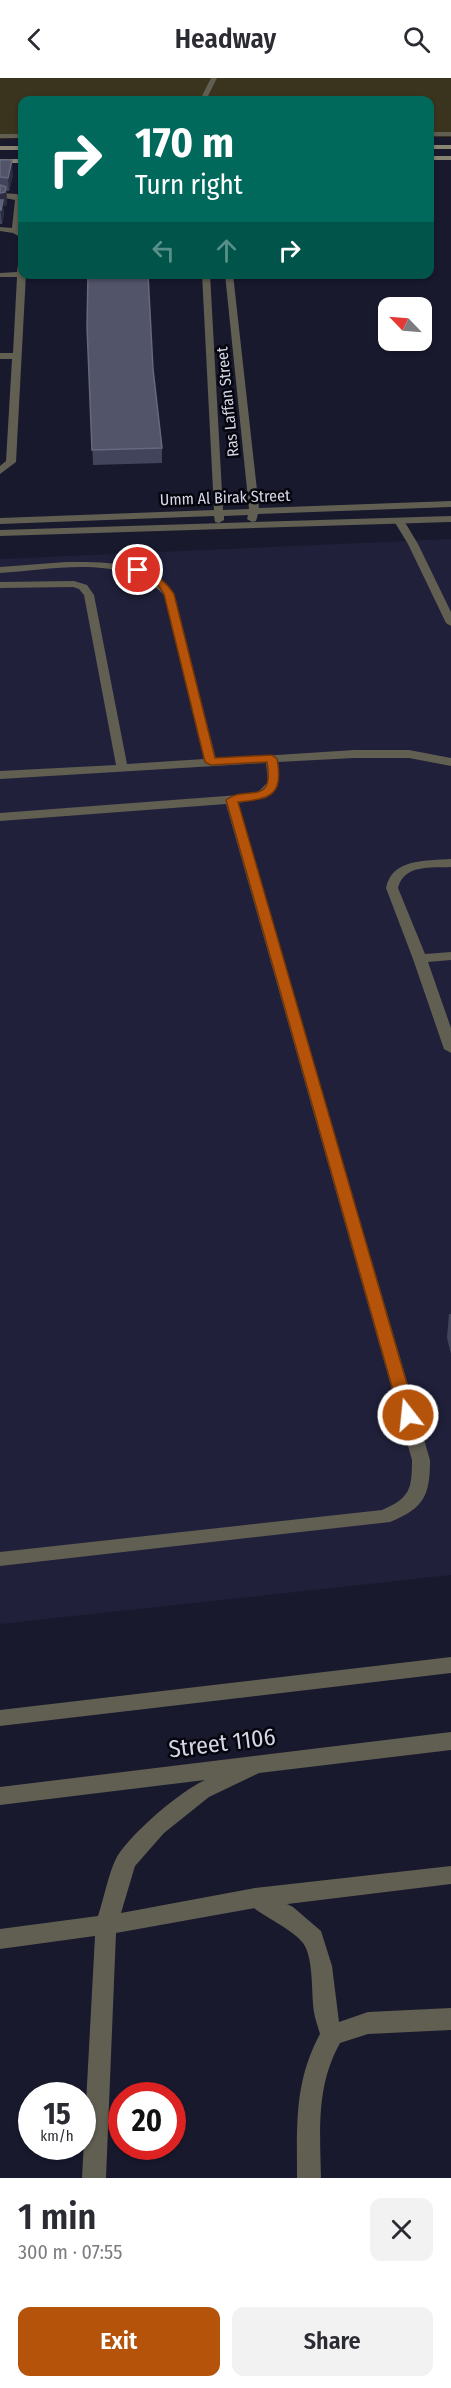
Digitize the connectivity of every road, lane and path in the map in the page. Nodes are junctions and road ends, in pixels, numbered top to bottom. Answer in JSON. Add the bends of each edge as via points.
{"nodes":[{"id":1,"x":214,"y":78,"type":"edge"},
{"id":2,"x":205,"y":96,"type":"edge"},
{"id":3,"x":434,"y":134,"type":"edge"},
{"id":4,"x":451,"y":134,"type":"edge"},
{"id":5,"x":0,"y":136,"type":"edge"},
{"id":6,"x":18,"y":136,"type":"edge"},
{"id":7,"x":434,"y":147,"type":"edge"},
{"id":8,"x":451,"y":147,"type":"edge"},
{"id":9,"x":0,"y":148,"type":"edge"},
{"id":10,"x":18,"y":148,"type":"edge"},
{"id":11,"x":434,"y":158,"type":"edge"},
{"id":12,"x":451,"y":158,"type":"edge"},
{"id":13,"x":0,"y":161,"type":"edge"},
{"id":14,"x":18,"y":161,"type":"edge"},
{"id":15,"x":0,"y":195,"type":"edge"},
{"id":16,"x":18,"y":197,"type":"edge"},
{"id":17,"x":18,"y":197,"type":"edge"},
{"id":18,"x":0,"y":229,"type":"edge"},
{"id":19,"x":18,"y":230,"type":"edge"},
{"id":20,"x":18,"y":234,"type":"edge"},
{"id":21,"x":18,"y":274,"type":"edge"},
{"id":22,"x":0,"y":275,"type":"edge"},
{"id":23,"x":22,"y":279,"type":"edge"},
{"id":24,"x":206,"y":279,"type":"edge"},
{"id":25,"x":230,"y":279,"type":"edge"},
{"id":26,"x":0,"y":356,"type":"edge"},
{"id":27,"x":17,"y":360,"type":"junction"},
{"id":28,"x":0,"y":364,"type":"edge"},
{"id":29,"x":0,"y":471,"type":"edge"},
{"id":30,"x":451,"y":504,"type":"edge"},
{"id":31,"x":220,"y":511,"type":"junction"},
{"id":32,"x":254,"y":512,"type":"junction"},
{"id":33,"x":105,"y":516,"type":"junction"},
{"id":34,"x":451,"y":519,"type":"edge"},
{"id":35,"x":0,"y":521,"type":"edge"},
{"id":36,"x":399,"y":521,"type":"junction"},
{"id":37,"x":250,"y":525,"type":"junction"},
{"id":38,"x":219,"y":526,"type":"junction"},
{"id":39,"x":107,"y":528,"type":"junction"},
{"id":40,"x":0,"y":533,"type":"edge"},
{"id":41,"x":0,"y":570,"type":"edge"},
{"id":42,"x":0,"y":585,"type":"edge"},
{"id":43,"x":450,"y":618,"type":"edge"},
{"id":44,"x":272,"y":759,"type":"junction"},
{"id":45,"x":211,"y":762,"type":"junction"},
{"id":46,"x":451,"y":762,"type":"edge"},
{"id":47,"x":122,"y":767,"type":"junction"},
{"id":48,"x":0,"y":775,"type":"edge"},
{"id":49,"x":231,"y":800,"type":"junction"},
{"id":50,"x":0,"y":817,"type":"edge"},
{"id":51,"x":451,"y":863,"type":"edge"},
{"id":52,"x":451,"y":956,"type":"edge"},
{"id":53,"x":420,"y":959,"type":"junction"},
{"id":54,"x":451,"y":1049,"type":"edge"},
{"id":55,"x":0,"y":1559,"type":"edge"},
{"id":56,"x":451,"y":1665,"type":"edge"},
{"id":57,"x":0,"y":1718,"type":"edge"},
{"id":58,"x":451,"y":1741,"type":"edge"},
{"id":59,"x":258,"y":1764,"type":"junction"},
{"id":60,"x":0,"y":1796,"type":"edge"},
{"id":61,"x":451,"y":1875,"type":"edge"},
{"id":62,"x":255,"y":1898,"type":"junction"},
{"id":63,"x":106,"y":1925,"type":"junction"},
{"id":64,"x":0,"y":1939,"type":"edge"},
{"id":65,"x":451,"y":2019,"type":"edge"},
{"id":66,"x":332,"y":2035,"type":"junction"},
{"id":67,"x":94,"y":2178,"type":"edge"},
{"id":68,"x":309,"y":2178,"type":"edge"}],
"edges":[{"from":1,"to":2,"type":"street"},
{"from":3,"to":4,"type":"street"},
{"from":5,"to":6,"type":"street"},
{"from":7,"to":8,"type":"main road"},
{"from":9,"to":10,"type":"main road"},
{"from":11,"to":12,"type":"main road"},
{"from":13,"to":14,"type":"main road"},
{"from":15,"to":16,"type":"street"},
{"from":17,"to":19,"type":"street","via":[[13,210]]},
{"from":18,"to":20,"type":"street"},
{"from":21,"to":22,"type":"street"},
{"from":23,"to":27,"type":"street"},
{"from":24,"to":31,"type":"street","name":"Ras Laffan Street"},
{"from":25,"to":32,"type":"street","name":"Ras Laffan Street"},
{"from":26,"to":27,"type":"street"},
{"from":27,"to":28,"type":"street"},
{"from":27,"to":29,"type":"street","via":[[11,462]]},
{"from":30,"to":32,"type":"street","name":"Umm Al Birak Street"},
{"from":31,"to":32,"type":"street","name":"Umm Al Birak Street"},
{"from":31,"to":33,"type":"street","name":"Umm Al Birak Street"},
{"from":31,"to":38,"type":"street","name":"Ras Laffan Street"},
{"from":32,"to":37,"type":"street","name":"Ras Laffan Street"},
{"from":33,"to":35,"type":"street","name":"Umm Al Birak Street"},
{"from":33,"to":39,"type":"street","via":[[111,522]]},
{"from":34,"to":36,"type":"street","name":"Umm Al Birak Street"},
{"from":36,"to":37,"type":"street","name":"Umm Al Birak Street"},
{"from":36,"to":43,"type":"street"},
{"from":37,"to":38,"type":"street","name":"Umm Al Birak Street"},
{"from":38,"to":39,"type":"street","name":"Umm Al Birak Street"},
{"from":39,"to":40,"type":"street","name":"Umm Al Birak Street"},
{"from":41,"to":45,"type":"street","via":[[111,566],[138,570],[162,584],[169,594]]},
{"from":42,"to":47,"type":"street","via":[[74,584],[90,595]]},
{"from":44,"to":45,"type":"street"},
{"from":44,"to":46,"type":"street","via":[[409,754]]},
{"from":44,"to":49,"type":"street","via":[[275,777],[271,788],[253,798]]},
{"from":45,"to":47,"type":"street"},
{"from":47,"to":48,"type":"street"},
{"from":49,"to":50,"type":"street"},
{"from":49,"to":55,"type":"street","via":[[421,1460],[422,1482],[417,1497],[406,1508],[384,1517]]},
{"from":51,"to":53,"type":"street","via":[[407,868],[392,879]]},
{"from":52,"to":53,"type":"street"},
{"from":53,"to":54,"type":"street"},
{"from":56,"to":57,"type":"street"},
{"from":58,"to":59,"type":"street","name":"Street 1106"},
{"from":59,"to":60,"type":"street","name":"Street 1106"},
{"from":59,"to":63,"type":"street","via":[[202,1791],[157,1827],[126,1861]]},
{"from":61,"to":62,"type":"street"},
{"from":62,"to":63,"type":"street"},
{"from":62,"to":66,"type":"street","via":[[285,1914],[313,1938]]},
{"from":63,"to":64,"type":"street"},
{"from":63,"to":67,"type":"street"},
{"from":65,"to":66,"type":"street","via":[[368,2023]]},
{"from":66,"to":68,"type":"street","via":[[320,2055],[308,2092]]}]}
